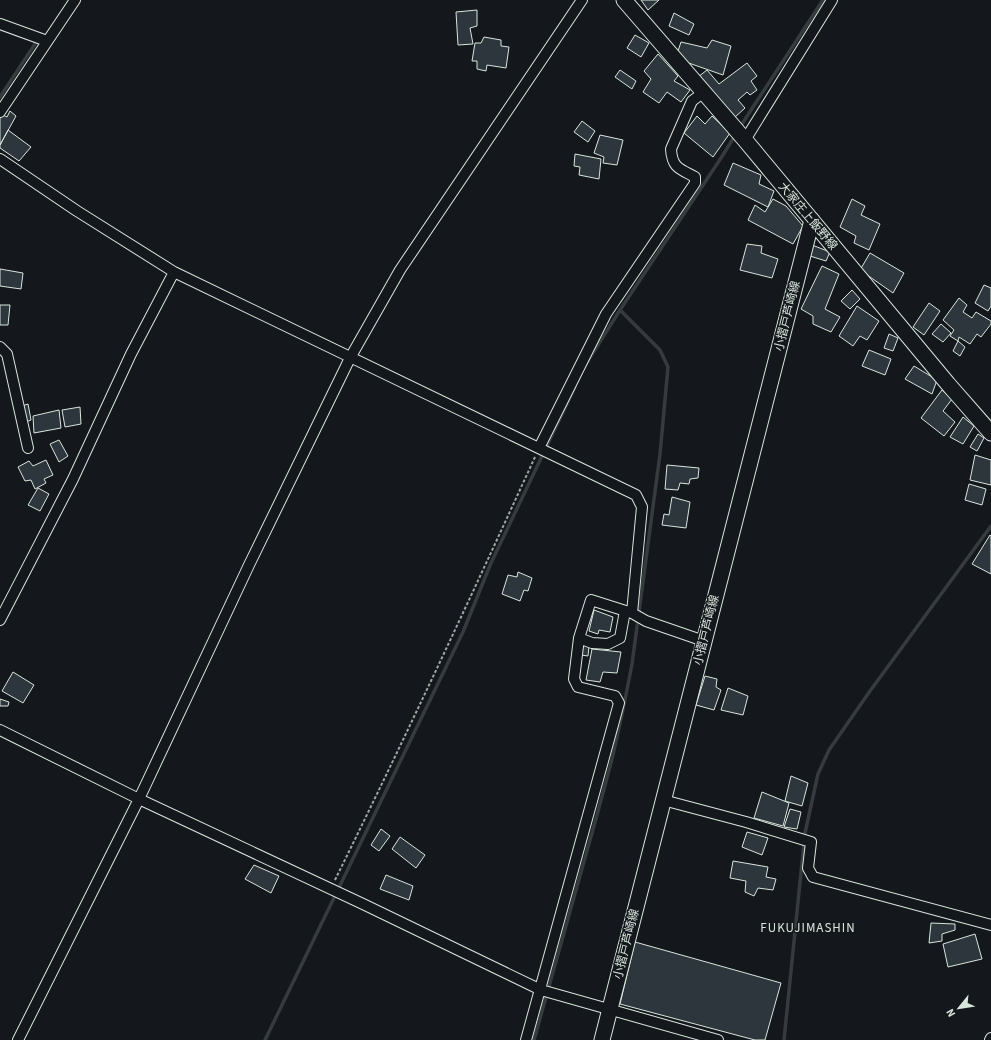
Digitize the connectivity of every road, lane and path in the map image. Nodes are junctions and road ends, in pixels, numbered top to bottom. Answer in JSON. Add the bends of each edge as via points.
{"nodes":[{"id":1,"x":75,"y":0,"type":"edge"},
{"id":2,"x":582,"y":0,"type":"edge"},
{"id":3,"x":624,"y":0,"type":"edge"},
{"id":4,"x":832,"y":0,"type":"edge"},
{"id":5,"x":0,"y":24,"type":"edge"},
{"id":6,"x":47,"y":41,"type":"junction"},
{"id":7,"x":704,"y":92,"type":"junction"},
{"id":8,"x":0,"y":112,"type":"edge"},
{"id":9,"x":745,"y":140,"type":"junction"},
{"id":10,"x":0,"y":158,"type":"edge"},
{"id":11,"x":812,"y":220,"type":"junction"},
{"id":12,"x":174,"y":272,"type":"junction"},
{"id":13,"x":0,"y":347,"type":"edge"},
{"id":14,"x":350,"y":358,"type":"junction"},
{"id":15,"x":991,"y":433,"type":"edge"},
{"id":16,"x":28,"y":448,"type":"dead end"},
{"id":17,"x":539,"y":448,"type":"junction"},
{"id":18,"x":629,"y":612,"type":"junction"},
{"id":19,"x":0,"y":620,"type":"edge"},
{"id":20,"x":579,"y":638,"type":"junction"},
{"id":21,"x":704,"y":641,"type":"junction"},
{"id":22,"x":0,"y":730,"type":"edge"},
{"id":23,"x":139,"y":799,"type":"junction"},
{"id":24,"x":663,"y":800,"type":"junction"},
{"id":25,"x":331,"y":888,"type":"junction"},
{"id":26,"x":991,"y":925,"type":"edge"},
{"id":27,"x":541,"y":990,"type":"junction"},
{"id":28,"x":609,"y":1010,"type":"junction"},
{"id":29,"x":18,"y":1040,"type":"edge"},
{"id":30,"x":526,"y":1040,"type":"edge"},
{"id":31,"x":602,"y":1040,"type":"edge"},
{"id":32,"x":718,"y":1040,"type":"edge"}],
"edges":[{"from":1,"to":6,"type":"street"},
{"from":2,"to":14,"type":"street","via":[[400,270]]},
{"from":3,"to":7,"type":"main road","name":"大家庄上飯野線"},
{"from":4,"to":9,"type":"street"},
{"from":5,"to":6,"type":"street"},
{"from":6,"to":8,"type":"street"},
{"from":7,"to":9,"type":"main road","name":"大家庄上飯野線"},
{"from":7,"to":17,"type":"street","via":[[692,101],[671,149],[671,158],[677,168],[695,177],[695,183],[606,314]]},
{"from":9,"to":11,"type":"main road","name":"大家庄上飯野線"},
{"from":10,"to":12,"type":"street","via":[[77,211]]},
{"from":11,"to":15,"type":"main road","name":"大家庄上飯野線"},
{"from":11,"to":21,"type":"main road","name":"小摺戸芦崎線"},
{"from":12,"to":14,"type":"street"},
{"from":12,"to":19,"type":"street","via":[[131,354],[73,479]]},
{"from":13,"to":16,"type":"street","via":[[7,354]]},
{"from":14,"to":17,"type":"street"},
{"from":14,"to":23,"type":"street"},
{"from":17,"to":18,"type":"street","via":[[636,495],[642,507]]},
{"from":17,"to":25,"type":"path"},
{"from":18,"to":20,"type":"street","via":[[620,638],[608,644]]},
{"from":18,"to":20,"type":"street","via":[[591,600]]},
{"from":18,"to":21,"type":"street","via":[[646,621]]},
{"from":20,"to":27,"type":"street","via":[[574,680],[578,687],[615,696],[619,703]]},
{"from":21,"to":24,"type":"main road","name":"小摺戸芦崎線"},
{"from":22,"to":23,"type":"street"},
{"from":23,"to":25,"type":"street"},
{"from":23,"to":29,"type":"street"},
{"from":24,"to":26,"type":"street","via":[[811,842],[808,868],[813,877]]},
{"from":24,"to":28,"type":"main road","name":"小摺戸芦崎線"},
{"from":25,"to":27,"type":"street"},
{"from":27,"to":28,"type":"street"},
{"from":27,"to":30,"type":"street"},
{"from":28,"to":31,"type":"main road","name":"小摺戸芦崎線"},
{"from":28,"to":32,"type":"street"}]}
